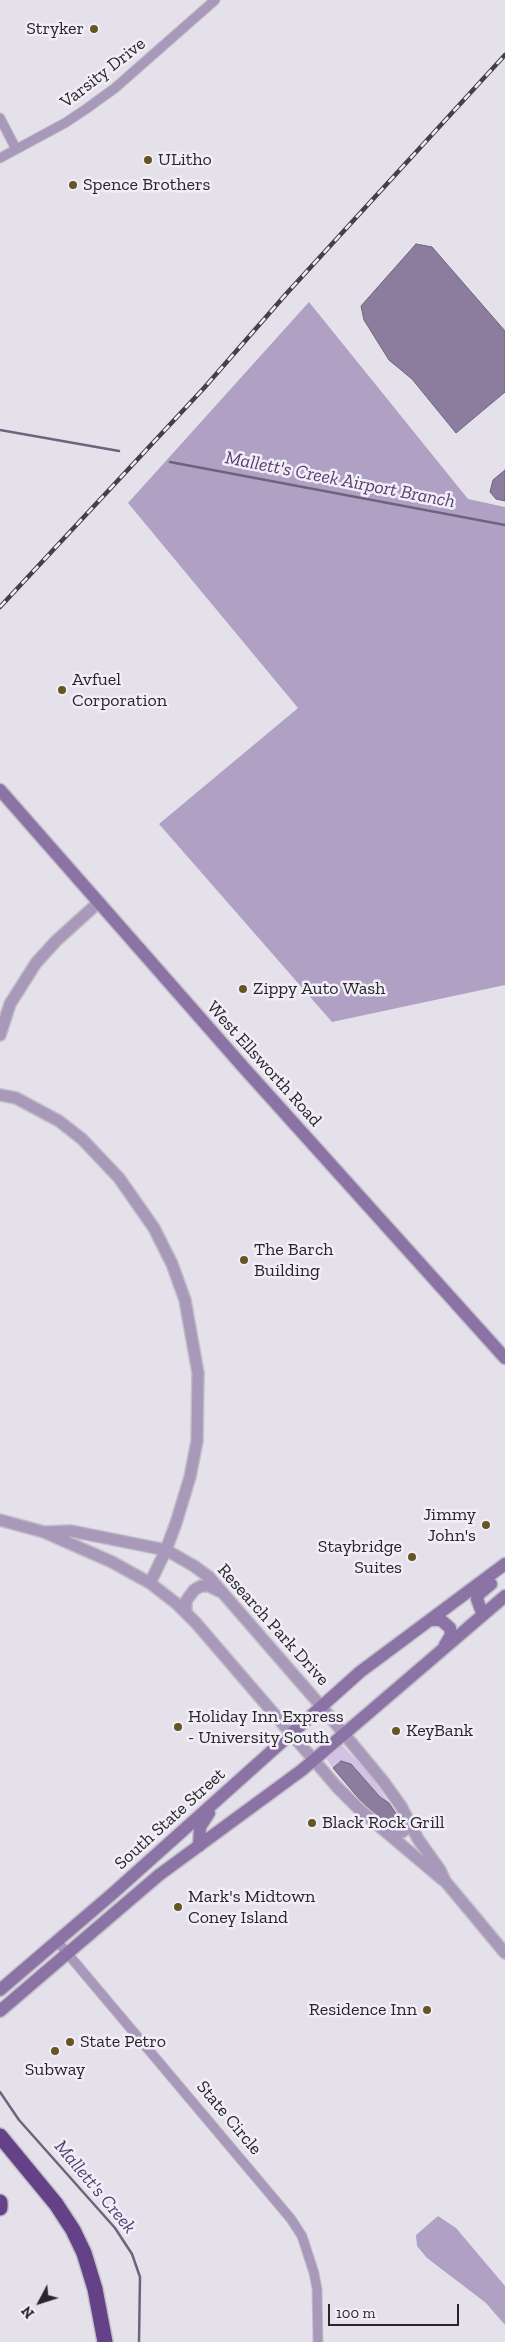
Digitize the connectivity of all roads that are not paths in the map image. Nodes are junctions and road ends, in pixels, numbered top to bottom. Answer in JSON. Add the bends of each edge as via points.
{"nodes":[{"id":1,"x":216,"y":0,"type":"edge"},
{"id":2,"x":0,"y":118,"type":"edge"},
{"id":3,"x":16,"y":149,"type":"junction"},
{"id":4,"x":0,"y":158,"type":"edge"},
{"id":5,"x":0,"y":790,"type":"edge"},
{"id":6,"x":99,"y":902,"type":"junction"},
{"id":7,"x":0,"y":1035,"type":"edge"},
{"id":8,"x":0,"y":1095,"type":"edge"},
{"id":9,"x":505,"y":1358,"type":"edge"},
{"id":10,"x":0,"y":1520,"type":"edge"},
{"id":11,"x":44,"y":1532,"type":"junction"},
{"id":12,"x":166,"y":1550,"type":"junction"},
{"id":13,"x":505,"y":1564,"type":"edge"},
{"id":14,"x":505,"y":1574,"type":"edge"},
{"id":15,"x":150,"y":1583,"type":"junction"},
{"id":16,"x":222,"y":1592,"type":"junction"},
{"id":17,"x":505,"y":1596,"type":"edge"},
{"id":18,"x":186,"y":1613,"type":"junction"},
{"id":19,"x":484,"y":1614,"type":"junction"},
{"id":20,"x":430,"y":1620,"type":"junction"},
{"id":21,"x":442,"y":1649,"type":"junction"},
{"id":22,"x":321,"y":1706,"type":"junction"},
{"id":23,"x":291,"y":1733,"type":"junction"},
{"id":24,"x":344,"y":1733,"type":"junction"},
{"id":25,"x":314,"y":1760,"type":"junction"},
{"id":26,"x":258,"y":1763,"type":"junction"},
{"id":27,"x":360,"y":1810,"type":"junction"},
{"id":28,"x":408,"y":1820,"type":"junction"},
{"id":29,"x":199,"y":1846,"type":"junction"},
{"id":30,"x":445,"y":1881,"type":"junction"},
{"id":31,"x":57,"y":1941,"type":"junction"},
{"id":32,"x":68,"y":1953,"type":"junction"},
{"id":33,"x":505,"y":1953,"type":"edge"},
{"id":34,"x":28,"y":1966,"type":"junction"},
{"id":35,"x":38,"y":1977,"type":"junction"},
{"id":36,"x":0,"y":1990,"type":"edge"},
{"id":37,"x":0,"y":2011,"type":"edge"},
{"id":38,"x":0,"y":2136,"type":"edge"},
{"id":39,"x":0,"y":2202,"type":"edge"},
{"id":40,"x":0,"y":2208,"type":"edge"},
{"id":41,"x":105,"y":2342,"type":"edge"},
{"id":42,"x":318,"y":2342,"type":"edge"}],
"edges":[{"from":1,"to":3,"type":"street","name":"Varsity Drive","via":[[101,98],[65,123]]},
{"from":2,"to":3,"type":"street"},
{"from":3,"to":4,"type":"street","name":"Varsity Drive"},
{"from":5,"to":6,"type":"main road","name":"West Ellsworth Road"},
{"from":6,"to":7,"type":"street","via":[[56,940],[36,963],[10,1004]]},
{"from":6,"to":9,"type":"main road","name":"West Ellsworth Road","via":[[245,1070]]},
{"from":8,"to":12,"type":"street","via":[[40,1109],[98,1154],[138,1202],[172,1264],[185,1300],[193,1337],[199,1406],[193,1466]]},
{"from":10,"to":11,"type":"street","name":"Research Park Drive"},
{"from":11,"to":12,"type":"street","name":"Research Park Drive","via":[[71,1531]]},
{"from":11,"to":15,"type":"street","name":"Research Park Drive"},
{"from":12,"to":15,"type":"street"},
{"from":12,"to":16,"type":"street","name":"Research Park Drive","via":[[194,1566]]},
{"from":13,"to":20,"type":"main road","name":"South State Street"},
{"from":14,"to":19,"type":"main road","via":[[479,1594],[478,1605]]},
{"from":15,"to":18,"type":"street","name":"Research Park Drive"},
{"from":16,"to":18,"type":"street","via":[[201,1586],[188,1596]]},
{"from":16,"to":22,"type":"street","name":"Research Park Drive"},
{"from":17,"to":19,"type":"main road","name":"South State Street"},
{"from":18,"to":23,"type":"street","name":"Research Park Drive"},
{"from":19,"to":21,"type":"main road","name":"South State Street"},
{"from":20,"to":21,"type":"main road","via":[[441,1620],[450,1628],[450,1640]]},
{"from":20,"to":22,"type":"main road","name":"South State Street","via":[[369,1664]]},
{"from":21,"to":24,"type":"main road","name":"South State Street"},
{"from":22,"to":23,"type":"main road","name":"South State Street"},
{"from":22,"to":24,"type":"street","name":"Research Park Drive"},
{"from":23,"to":25,"type":"street","name":"Research Park Drive"},
{"from":23,"to":26,"type":"main road","name":"South State Street"},
{"from":24,"to":25,"type":"main road","name":"South State Street"},
{"from":24,"to":28,"type":"street","name":"Research Park Drive","via":[[383,1781]]},
{"from":25,"to":27,"type":"street","name":"Research Park Drive"},
{"from":25,"to":29,"type":"main road","name":"South State Street"},
{"from":26,"to":29,"type":"main road","via":[[208,1814],[200,1827]]},
{"from":26,"to":31,"type":"main road","name":"South State Street"},
{"from":27,"to":28,"type":"street","via":[[371,1814],[396,1833],[406,1829]]},
{"from":27,"to":30,"type":"street"},
{"from":28,"to":30,"type":"street","name":"Research Park Drive"},
{"from":29,"to":32,"type":"main road","name":"South State Street","via":[[124,1904]]},
{"from":30,"to":33,"type":"street"},
{"from":31,"to":32,"type":"street","name":"State Circle"},
{"from":31,"to":34,"type":"main road","name":"South State Street"},
{"from":32,"to":35,"type":"main road","name":"South State Street"},
{"from":32,"to":42,"type":"street","name":"State Circle","via":[[291,2218],[302,2236],[314,2273]]},
{"from":34,"to":35,"type":"street"},
{"from":34,"to":36,"type":"main road","name":"South State Street"},
{"from":35,"to":37,"type":"main road","name":"South State Street"},
{"from":38,"to":41,"type":"highway","via":[[56,2204],[73,2230],[95,2289]]},
{"from":39,"to":40,"type":"highway"}]}
